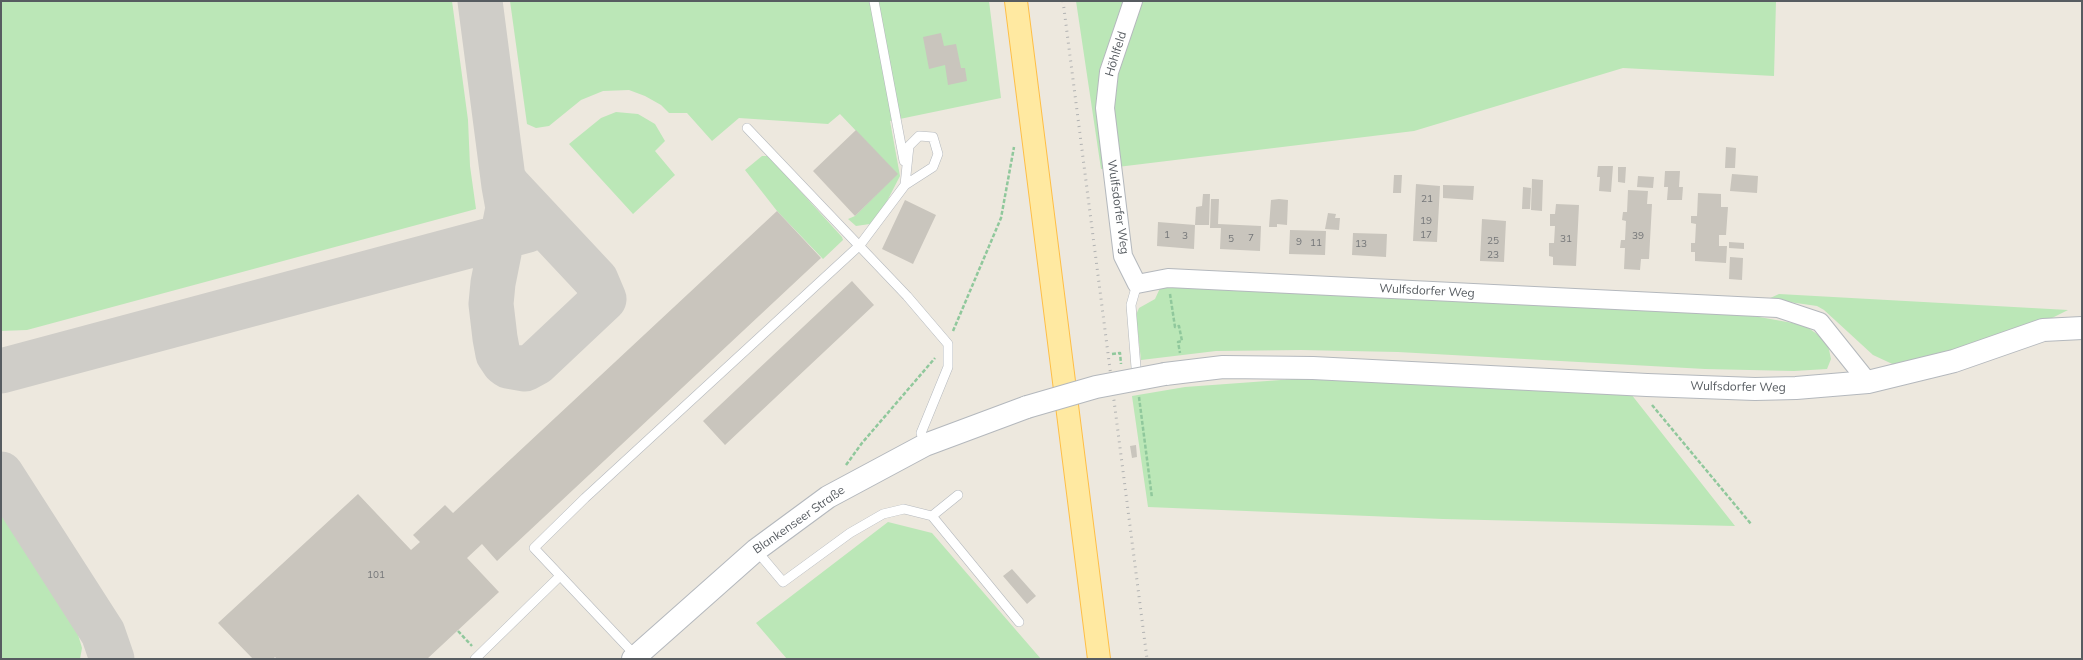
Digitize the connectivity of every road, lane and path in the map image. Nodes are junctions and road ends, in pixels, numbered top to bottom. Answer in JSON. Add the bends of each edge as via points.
{"nodes":[{"id":1,"x":874,"y":1,"type":"edge"},
{"id":2,"x":1016,"y":1,"type":"edge"},
{"id":3,"x":1133,"y":1,"type":"edge"},
{"id":4,"x":1105,"y":108,"type":"joint"},
{"id":5,"x":747,"y":128,"type":"dead end"},
{"id":6,"x":906,"y":170,"type":"junction"},
{"id":7,"x":905,"y":186,"type":"junction"},
{"id":8,"x":1001,"y":218,"type":"dead end"},
{"id":9,"x":860,"y":245,"type":"junction"},
{"id":10,"x":1137,"y":284,"type":"junction"},
{"id":11,"x":1173,"y":313,"type":"dead end"},
{"id":12,"x":2082,"y":328,"type":"edge"},
{"id":13,"x":948,"y":344,"type":"junction"},
{"id":14,"x":1112,"y":354,"type":"dead end"},
{"id":15,"x":1120,"y":357,"type":"dead end"},
{"id":16,"x":1181,"y":360,"type":"dead end"},
{"id":17,"x":1868,"y":382,"type":"junction"},
{"id":18,"x":1647,"y":385,"type":"junction"},
{"id":19,"x":1138,"y":386,"type":"joint"},
{"id":20,"x":990,"y":420,"type":"joint"},
{"id":21,"x":925,"y":445,"type":"junction"},
{"id":22,"x":845,"y":467,"type":"dead end"},
{"id":23,"x":958,"y":495,"type":"dead end"},
{"id":24,"x":1152,"y":498,"type":"dead end"},
{"id":25,"x":932,"y":516,"type":"junction"},
{"id":26,"x":1751,"y":524,"type":"dead end"},
{"id":27,"x":756,"y":550,"type":"junction"},
{"id":28,"x":560,"y":576,"type":"junction"},
{"id":29,"x":1019,"y":622,"type":"dead end"},
{"id":30,"x":635,"y":658,"type":"edge"},
{"id":31,"x":475,"y":659,"type":"edge"},
{"id":32,"x":1099,"y":659,"type":"edge"}],
"edges":[{"from":1,"to":6,"type":"lane"},
{"from":2,"to":32,"type":"main road"},
{"from":3,"to":4,"type":"street","name":"Höhlfeld","via":[[1109,72]]},
{"from":4,"to":10,"type":"street","name":"Wulfsdorfer Weg","via":[[1123,256]]},
{"from":5,"to":9,"type":"lane"},
{"from":6,"to":7,"type":"lane"},
{"from":6,"to":7,"type":"lane","via":[[910,146],[919,136],[933,137],[938,154],[934,167]]},
{"from":7,"to":9,"type":"lane"},
{"from":8,"to":13,"type":"path"},
{"from":9,"to":13,"type":"lane"},
{"from":9,"to":28,"type":"lane","via":[[534,548]]},
{"from":10,"to":17,"type":"street","name":"Wulfsdorfer Weg","via":[[1168,278],[1778,308],[1820,322]]},
{"from":10,"to":19,"type":"lane","via":[[1131,304]]},
{"from":11,"to":16,"type":"path","via":[[1175,327],[1179,326],[1182,341],[1178,342]]},
{"from":12,"to":17,"type":"street","name":"Wulfsdorfer Weg","via":[[2043,330],[1954,361]]},
{"from":13,"to":21,"type":"lane","via":[[948,368],[921,433]]},
{"from":13,"to":22,"type":"path","via":[[862,443]]},
{"from":14,"to":15,"type":"path","via":[[1120,353]]},
{"from":17,"to":18,"type":"street","name":"Wulfsdorfer Weg","via":[[1755,389]]},
{"from":18,"to":20,"type":"street","name":"Wulfsdorfer Weg","bridge":true,"via":[[1313,368],[1223,368],[1165,374],[1096,387]]},
{"from":18,"to":26,"type":"path","via":[[1652,405]]},
{"from":19,"to":24,"type":"path"},
{"from":20,"to":21,"type":"street","name":"Blankenseer Straße"},
{"from":21,"to":27,"type":"street","name":"Blankenseer Straße","via":[[828,497]]},
{"from":23,"to":25,"type":"lane"},
{"from":25,"to":27,"type":"lane","via":[[904,509],[883,514],[850,533],[783,582]]},
{"from":25,"to":29,"type":"lane"},
{"from":27,"to":30,"type":"street","name":"Blankenseer Straße"},
{"from":28,"to":30,"type":"lane"},
{"from":28,"to":31,"type":"lane"}]}
